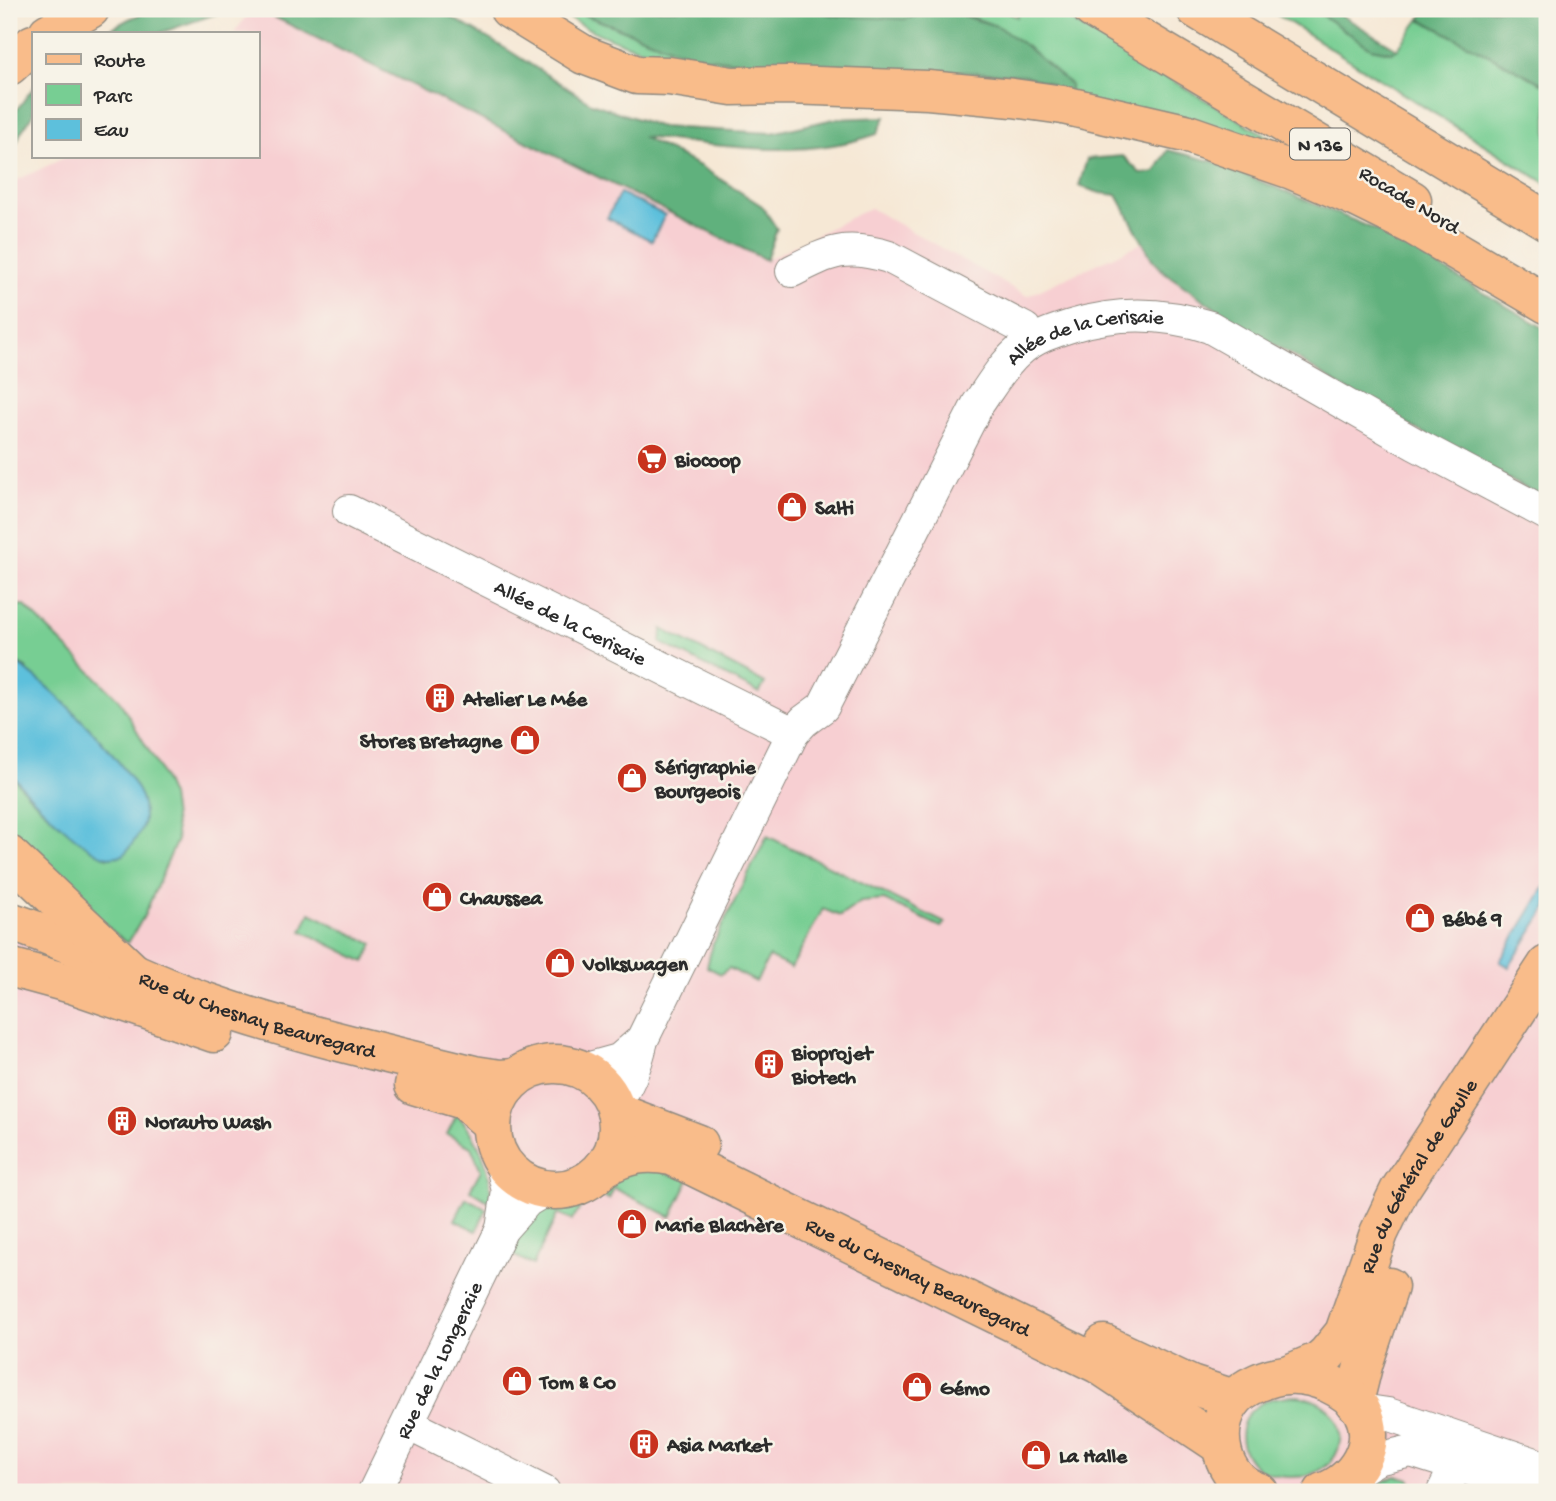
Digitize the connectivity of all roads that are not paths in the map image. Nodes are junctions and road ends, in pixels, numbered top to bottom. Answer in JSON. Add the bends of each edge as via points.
{"nodes":[{"id":1,"x":90,"y":9,"type":"edge"},
{"id":2,"x":509,"y":9,"type":"edge"},
{"id":3,"x":540,"y":9,"type":"edge"},
{"id":4,"x":1092,"y":9,"type":"edge"},
{"id":5,"x":1196,"y":9,"type":"edge"},
{"id":6,"x":50,"y":32,"type":"edge"},
{"id":7,"x":32,"y":45,"type":"edge"},
{"id":8,"x":9,"y":66,"type":"edge"},
{"id":9,"x":669,"y":76,"type":"junction"},
{"id":10,"x":1547,"y":221,"type":"edge"},
{"id":11,"x":792,"y":271,"type":"dead end"},
{"id":12,"x":1547,"y":281,"type":"edge"},
{"id":13,"x":1547,"y":304,"type":"edge"},
{"id":14,"x":1031,"y":342,"type":"junction"},
{"id":15,"x":349,"y":511,"type":"dead end"},
{"id":16,"x":1547,"y":514,"type":"edge"},
{"id":17,"x":793,"y":733,"type":"junction"},
{"id":18,"x":9,"y":855,"type":"edge"},
{"id":19,"x":9,"y":921,"type":"edge"},
{"id":20,"x":1547,"y":965,"type":"edge"},
{"id":21,"x":9,"y":967,"type":"edge"},
{"id":22,"x":135,"y":975,"type":"junction"},
{"id":23,"x":1547,"y":1011,"type":"edge"},
{"id":24,"x":642,"y":1041,"type":"junction"},
{"id":25,"x":583,"y":1070,"type":"junction"},
{"id":26,"x":514,"y":1078,"type":"junction"},
{"id":27,"x":615,"y":1108,"type":"junction"},
{"id":28,"x":496,"y":1140,"type":"junction"},
{"id":29,"x":603,"y":1168,"type":"junction"},
{"id":30,"x":547,"y":1189,"type":"junction"},
{"id":31,"x":502,"y":1228,"type":"junction"},
{"id":32,"x":1286,"y":1375,"type":"junction"},
{"id":33,"x":1234,"y":1399,"type":"junction"},
{"id":34,"x":1358,"y":1406,"type":"junction"},
{"id":35,"x":408,"y":1424,"type":"junction"},
{"id":36,"x":1457,"y":1464,"type":"junction"},
{"id":37,"x":1547,"y":1468,"type":"edge"},
{"id":38,"x":1235,"y":1476,"type":"edge"},
{"id":39,"x":1337,"y":1483,"type":"edge"},
{"id":40,"x":374,"y":1492,"type":"edge"},
{"id":41,"x":544,"y":1492,"type":"edge"},
{"id":42,"x":1443,"y":1492,"type":"edge"},
{"id":43,"x":1541,"y":1492,"type":"edge"}],
"edges":[{"from":1,"to":6,"type":"main road"},
{"from":2,"to":9,"type":"main road","via":[[584,55],[638,75]]},
{"from":3,"to":9,"type":"main road","via":[[583,36]]},
{"from":4,"to":12,"type":"main road","name":"Rocade Nord","number":"N 136"},
{"from":5,"to":10,"type":"main road","number":"N 136"},
{"from":7,"to":8,"type":"main road"},
{"from":9,"to":13,"type":"main road","via":[[732,86],[928,90],[1013,98],[1185,133],[1355,197]]},
{"from":11,"to":14,"type":"street","via":[[842,250],[869,251],[889,257],[1026,329]]},
{"from":14,"to":16,"type":"street","name":"Allée de la Cerisaie","via":[[1093,319],[1125,314],[1174,317],[1210,327]]},
{"from":14,"to":17,"type":"street","name":"Allée de la Cerisaie","via":[[1008,362],[978,404],[823,707]]},
{"from":15,"to":17,"type":"street","name":"Allée de la Cerisaie"},
{"from":17,"to":24,"type":"street","name":"Allée de la Cerisaie"},
{"from":18,"to":22,"type":"main road"},
{"from":19,"to":22,"type":"main road","name":"Rue du Chesnay Beauregard"},
{"from":20,"to":32,"type":"main road","name":"Rue du Général de Gaulle","via":[[1399,1191],[1344,1333],[1319,1361]]},
{"from":21,"to":28,"type":"main road","name":"Rue du Chesnay Beauregard","via":[[287,1056],[450,1094],[475,1107]]},
{"from":22,"to":26,"type":"main road","name":"Rue du Chesnay Beauregard","via":[[299,1033],[474,1074]]},
{"from":23,"to":34,"type":"main road","name":"Rue du Général de Gaulle","via":[[1417,1212],[1377,1321]]},
{"from":24,"to":25,"type":"street","name":"Allée de la Cerisaie","via":[[619,1060]]},
{"from":24,"to":27,"type":"street","name":"Allée de la Cerisaie"},
{"from":25,"to":26,"type":"main road","via":[[547,1064]]},
{"from":25,"to":27,"type":"main road","via":[[601,1084]]},
{"from":26,"to":28,"type":"main road","via":[[498,1099]]},
{"from":27,"to":29,"type":"main road","via":[[616,1141]]},
{"from":27,"to":33,"type":"main road","name":"Rue du Chesnay Beauregard","via":[[726,1154],[1156,1370]]},
{"from":28,"to":30,"type":"main road","via":[[512,1173]]},
{"from":28,"to":31,"type":"street","name":"Rue de la Longeraie","via":[[508,1191]]},
{"from":29,"to":30,"type":"main road","via":[[578,1186]]},
{"from":29,"to":38,"type":"main road","name":"Rue du Chesnay Beauregard","via":[[640,1153],[672,1156],[1098,1364]]},
{"from":30,"to":31,"type":"street","name":"Rue de la Longeraie","via":[[527,1201]]},
{"from":31,"to":35,"type":"street","name":"Rue de la Longeraie"},
{"from":32,"to":33,"type":"main road","name":"Rue du Général de Gaulle"},
{"from":32,"to":34,"type":"main road","via":[[1325,1382]]},
{"from":33,"to":38,"type":"main road","via":[[1224,1417]]},
{"from":34,"to":37,"type":"street"},
{"from":34,"to":39,"type":"main road","via":[[1367,1425],[1365,1453]]},
{"from":35,"to":40,"type":"street","name":"Rue de la Longeraie"},
{"from":35,"to":41,"type":"street"},
{"from":36,"to":39,"type":"street","via":[[1411,1451],[1377,1459]]},
{"from":36,"to":42,"type":"street"},
{"from":36,"to":43,"type":"street"}]}
